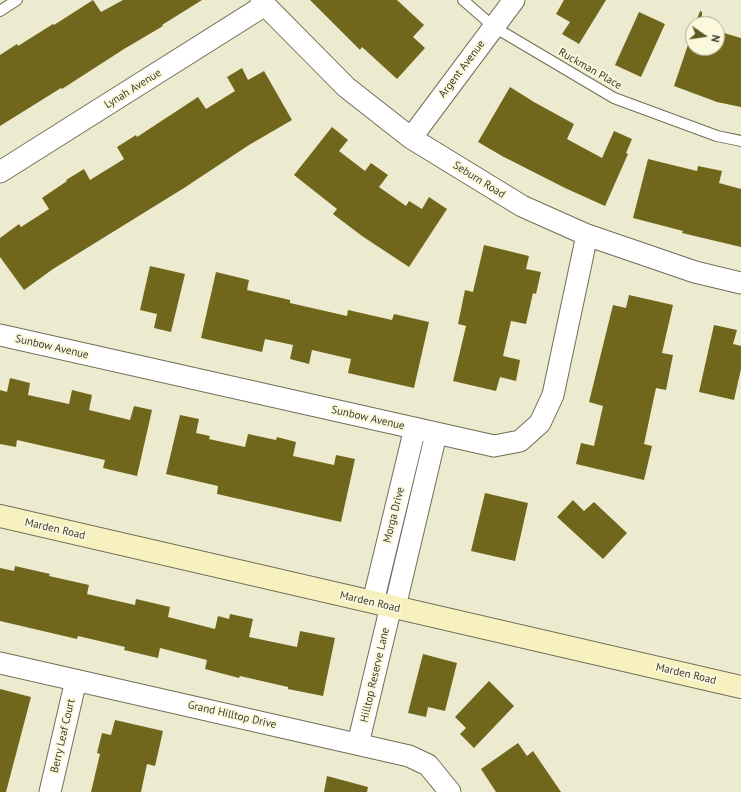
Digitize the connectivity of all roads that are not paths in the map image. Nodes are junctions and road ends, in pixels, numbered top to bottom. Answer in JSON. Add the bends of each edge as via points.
{"nodes":[{"id":1,"x":17,"y":0,"type":"edge"},
{"id":2,"x":463,"y":0,"type":"edge"},
{"id":3,"x":514,"y":0,"type":"edge"},
{"id":4,"x":263,"y":3,"type":"edge"},
{"id":5,"x":0,"y":11,"type":"edge"},
{"id":6,"x":494,"y":27,"type":"junction"},
{"id":7,"x":411,"y":138,"type":"junction"},
{"id":8,"x":741,"y":141,"type":"edge"},
{"id":9,"x":0,"y":172,"type":"edge"},
{"id":10,"x":587,"y":235,"type":"junction"},
{"id":11,"x":741,"y":283,"type":"edge"},
{"id":12,"x":0,"y":335,"type":"edge"},
{"id":13,"x":415,"y":428,"type":"junction"},
{"id":14,"x":436,"y":434,"type":"junction"},
{"id":15,"x":0,"y":516,"type":"edge"},
{"id":16,"x":387,"y":605,"type":"junction"},
{"id":17,"x":0,"y":663,"type":"edge"},
{"id":18,"x":76,"y":680,"type":"junction"},
{"id":19,"x":741,"y":687,"type":"edge"},
{"id":20,"x":358,"y":744,"type":"junction"},
{"id":21,"x":50,"y":792,"type":"edge"},
{"id":22,"x":450,"y":792,"type":"edge"}],
"edges":[{"from":1,"to":5,"type":"lane"},
{"from":2,"to":6,"type":"lane","name":"Ruckman Place"},
{"from":3,"to":6,"type":"street","name":"Argent Avenue"},
{"from":4,"to":7,"type":"street","name":"Seburn Road","via":[[346,87]]},
{"from":4,"to":9,"type":"street","name":"Lynah Avenue"},
{"from":6,"to":7,"type":"street","name":"Argent Avenue"},
{"from":6,"to":8,"type":"lane","name":"Ruckman Place","via":[[614,98],[718,136]]},
{"from":7,"to":10,"type":"street","name":"Seburn Road","via":[[522,206]]},
{"from":10,"to":11,"type":"street","name":"Seburn Road","via":[[695,272]]},
{"from":10,"to":14,"type":"street","name":"Sunbow Avenue","via":[[553,395],[540,424],[520,441],[494,446]]},
{"from":12,"to":13,"type":"street","name":"Sunbow Avenue"},
{"from":13,"to":14,"type":"street","name":"Sunbow Avenue"},
{"from":13,"to":16,"type":"street","name":"Morga Drive"},
{"from":14,"to":16,"type":"street","name":"Morga Drive"},
{"from":15,"to":16,"type":"street","name":"Marden Road"},
{"from":16,"to":19,"type":"street","name":"Marden Road"},
{"from":16,"to":20,"type":"street","name":"Hilltop Reserve Lane"},
{"from":17,"to":18,"type":"street","name":"Grand Hilltop Drive"},
{"from":18,"to":20,"type":"street","name":"Grand Hilltop Drive"},
{"from":18,"to":21,"type":"street","name":"Berry Leaf Court"},
{"from":20,"to":22,"type":"street","name":"Grand Hilltop Drive","via":[[409,756],[428,765]]}]}
